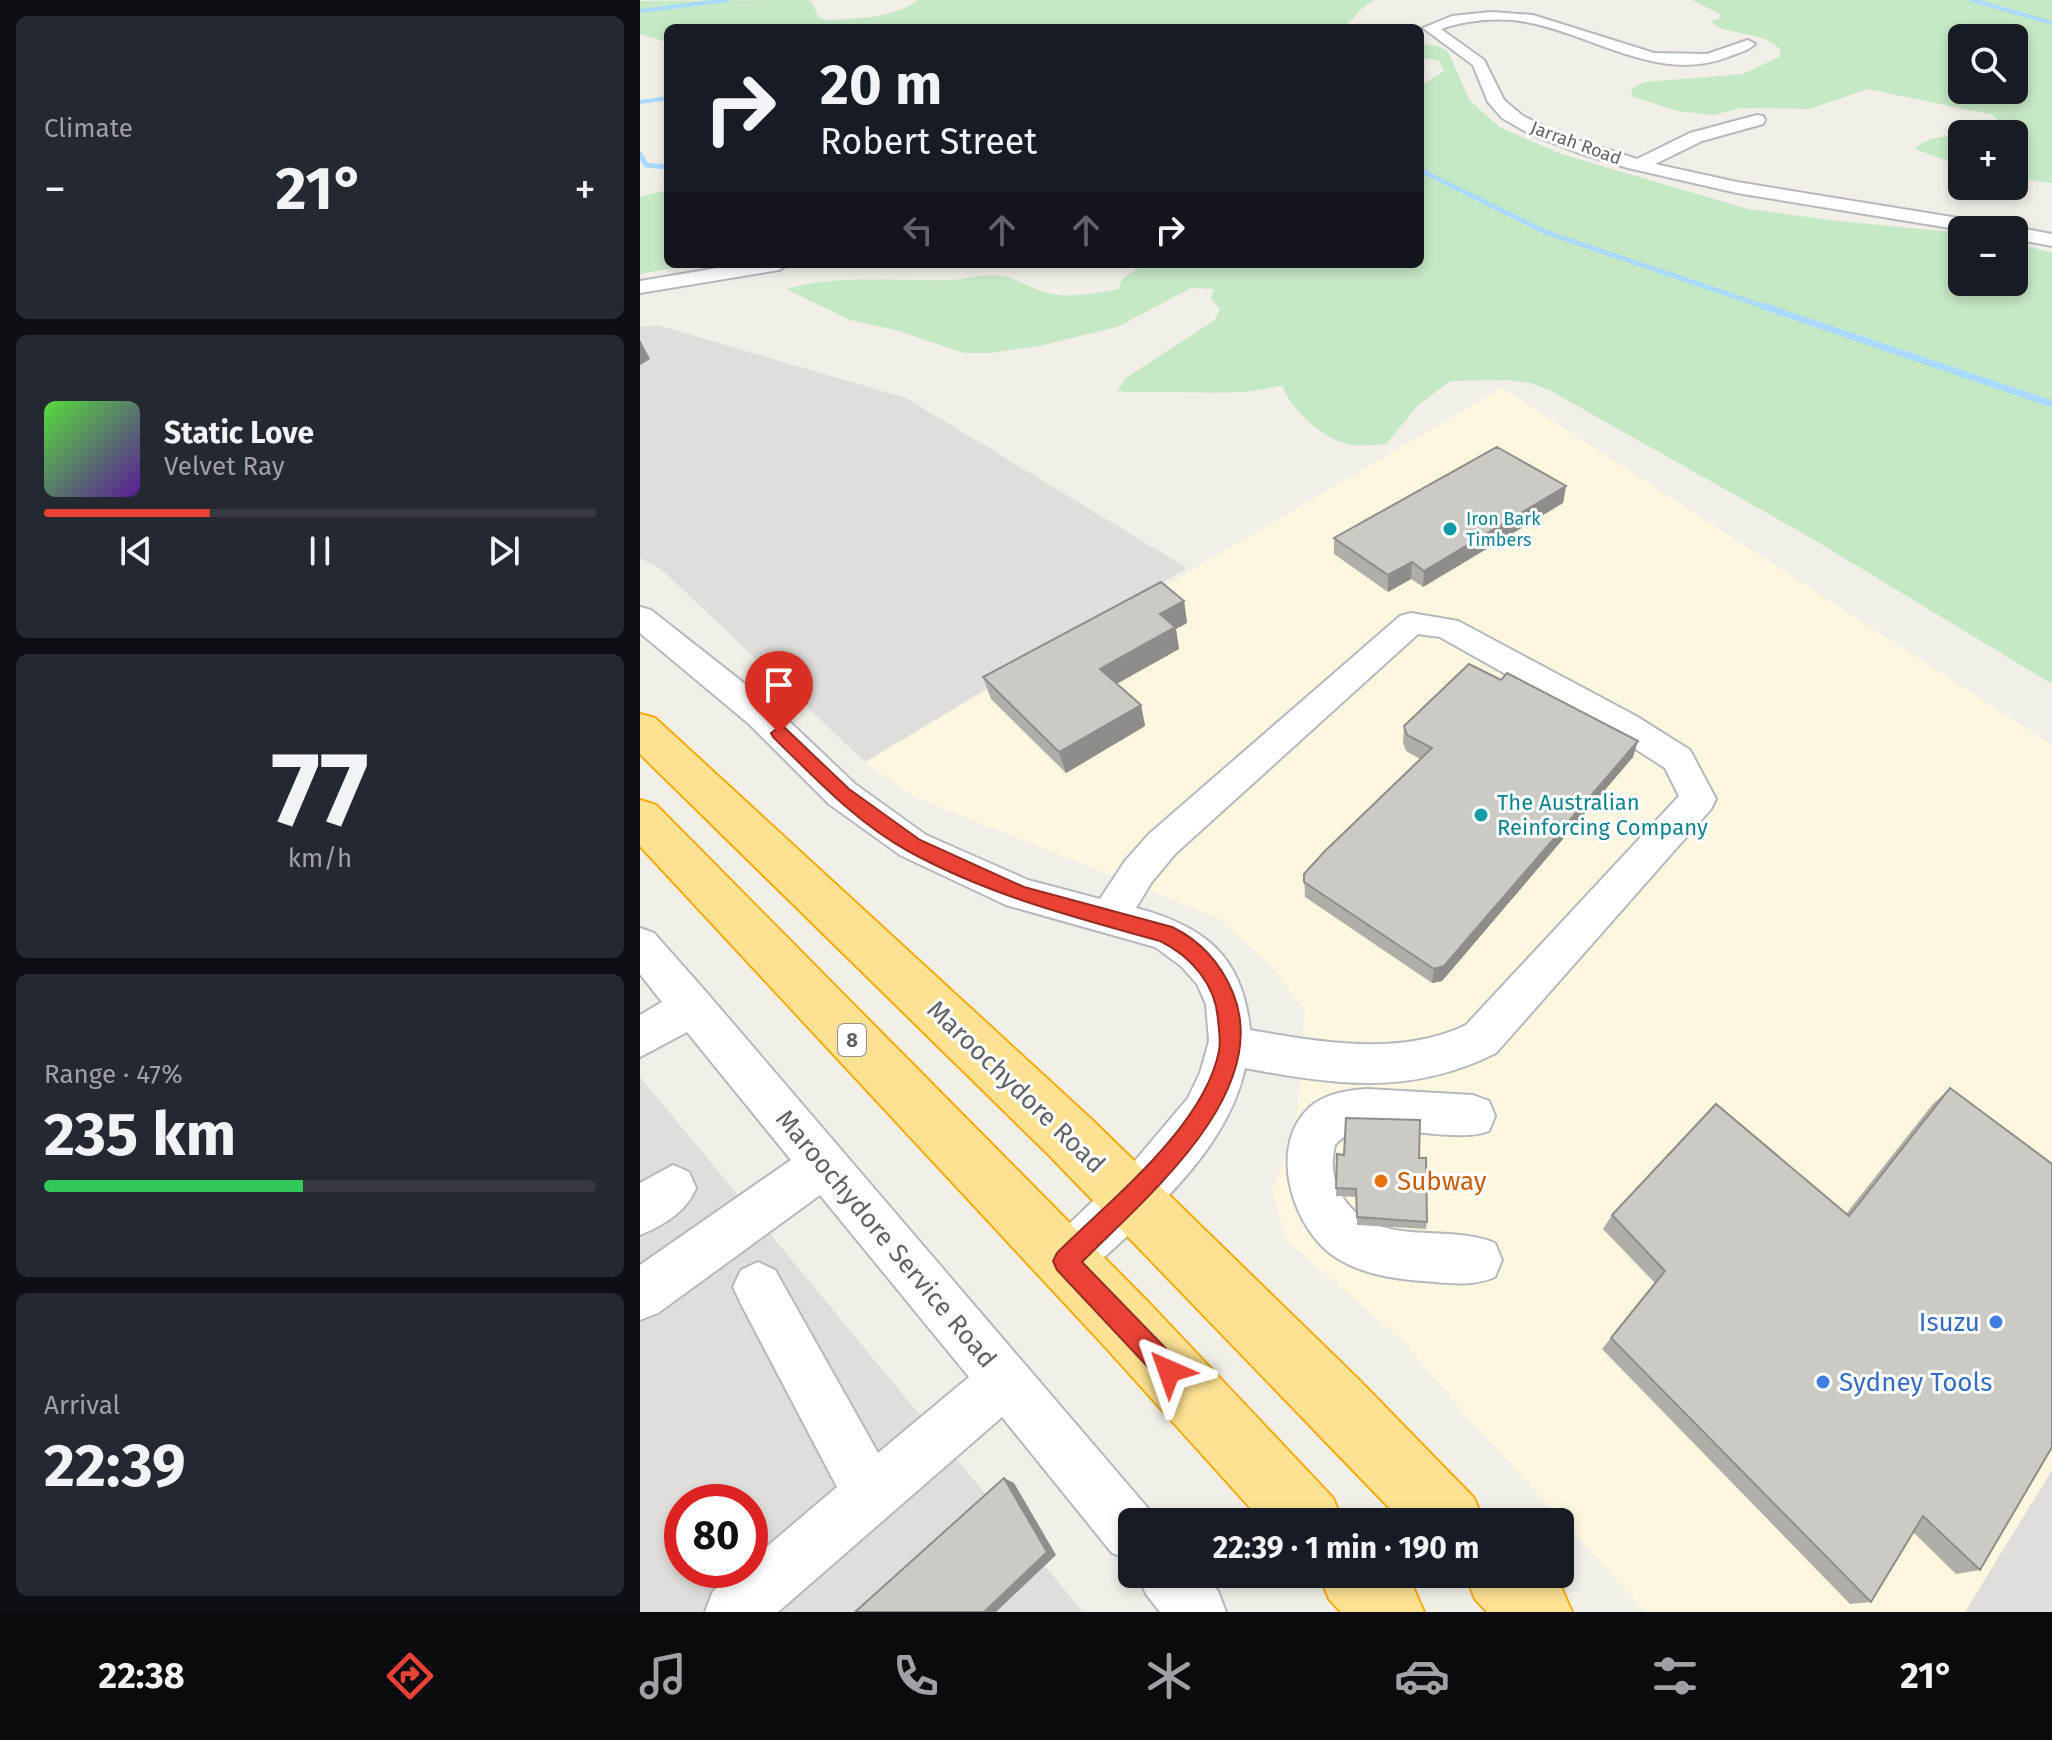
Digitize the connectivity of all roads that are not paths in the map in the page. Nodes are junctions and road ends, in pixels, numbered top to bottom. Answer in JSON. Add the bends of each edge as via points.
{"nodes":[{"id":1,"x":1439,"y":35,"type":"junction"},
{"id":2,"x":1424,"y":36,"type":"edge"},
{"id":3,"x":1748,"y":44,"type":"dead end"},
{"id":4,"x":1757,"y":120,"type":"dead end"},
{"id":5,"x":1641,"y":165,"type":"junction"},
{"id":6,"x":1948,"y":222,"type":"edge"},
{"id":7,"x":2028,"y":236,"type":"edge"},
{"id":8,"x":2052,"y":240,"type":"edge"},
{"id":9,"x":755,"y":268,"type":"edge"},
{"id":10,"x":640,"y":287,"type":"edge"},
{"id":11,"x":640,"y":617,"type":"edge"},
{"id":12,"x":640,"y":729,"type":"edge"},
{"id":13,"x":640,"y":817,"type":"edge"},
{"id":14,"x":1109,"y":918,"type":"junction"},
{"id":15,"x":647,"y":964,"type":"edge"},
{"id":16,"x":692,"y":1006,"type":"junction"},
{"id":17,"x":640,"y":1038,"type":"edge"},
{"id":18,"x":1231,"y":1046,"type":"junction"},
{"id":19,"x":1473,"y":1116,"type":"dead end"},
{"id":20,"x":823,"y":1165,"type":"junction"},
{"id":21,"x":1131,"y":1196,"type":"junction"},
{"id":22,"x":1478,"y":1260,"type":"dead end"},
{"id":23,"x":1065,"y":1261,"type":"junction"},
{"id":24,"x":758,"y":1287,"type":"dead end"},
{"id":25,"x":640,"y":1295,"type":"edge"},
{"id":26,"x":1005,"y":1380,"type":"junction"},
{"id":27,"x":871,"y":1494,"type":"junction"},
{"id":28,"x":1296,"y":1508,"type":"edge"},
{"id":29,"x":1436,"y":1508,"type":"edge"},
{"id":30,"x":1118,"y":1516,"type":"edge"},
{"id":31,"x":1367,"y":1588,"type":"edge"},
{"id":32,"x":1513,"y":1588,"type":"edge"},
{"id":33,"x":734,"y":1612,"type":"edge"},
{"id":34,"x":1388,"y":1612,"type":"edge"},
{"id":35,"x":1536,"y":1612,"type":"edge"}],
"edges":[{"from":1,"to":2,"type":"street"},
{"from":1,"to":3,"type":"street","via":[[1430,28],[1491,16],[1528,18],[1653,58],[1709,59]]},
{"from":1,"to":5,"type":"street","name":"Jarrah Road","via":[[1481,65],[1488,90],[1507,113],[1544,134]]},
{"from":4,"to":5,"type":"street","via":[[1708,132]]},
{"from":5,"to":6,"type":"street","name":"Jarrah Road"},
{"from":7,"to":8,"type":"street"},
{"from":9,"to":10,"type":"street"},
{"from":11,"to":14,"type":"street","via":[[752,707],[842,794],[913,845],[1020,894]]},
{"from":12,"to":21,"type":"highway","name":"Maroochydore Road"},
{"from":13,"to":23,"type":"highway","number":"8"},
{"from":14,"to":18,"type":"street","via":[[1165,933],[1202,959],[1224,992]]},
{"from":14,"to":18,"type":"street","via":[[1162,844],[1411,623],[1447,628],[1678,759],[1698,799],[1468,1047],[1439,1057],[1377,1062]]},
{"from":15,"to":16,"type":"street","name":"Maroochydore Service Road"},
{"from":16,"to":17,"type":"street"},
{"from":16,"to":20,"type":"street","name":"Maroochydore Service Road"},
{"from":18,"to":21,"type":"street","via":[[1198,1122]]},
{"from":19,"to":22,"type":"street","via":[[1342,1113],[1319,1128],[1308,1164],[1321,1208],[1363,1247]]},
{"from":20,"to":25,"type":"street"},
{"from":20,"to":26,"type":"street","name":"Maroochydore Service Road"},
{"from":21,"to":23,"type":"street"},
{"from":21,"to":29,"type":"highway","name":"Maroochydore Road"},
{"from":23,"to":28,"type":"highway","number":"8"},
{"from":24,"to":27,"type":"street"},
{"from":26,"to":27,"type":"street"},
{"from":26,"to":30,"type":"street","name":"Maroochydore Service Road"},
{"from":27,"to":33,"type":"street"},
{"from":31,"to":34,"type":"highway"},
{"from":32,"to":35,"type":"highway"}]}
